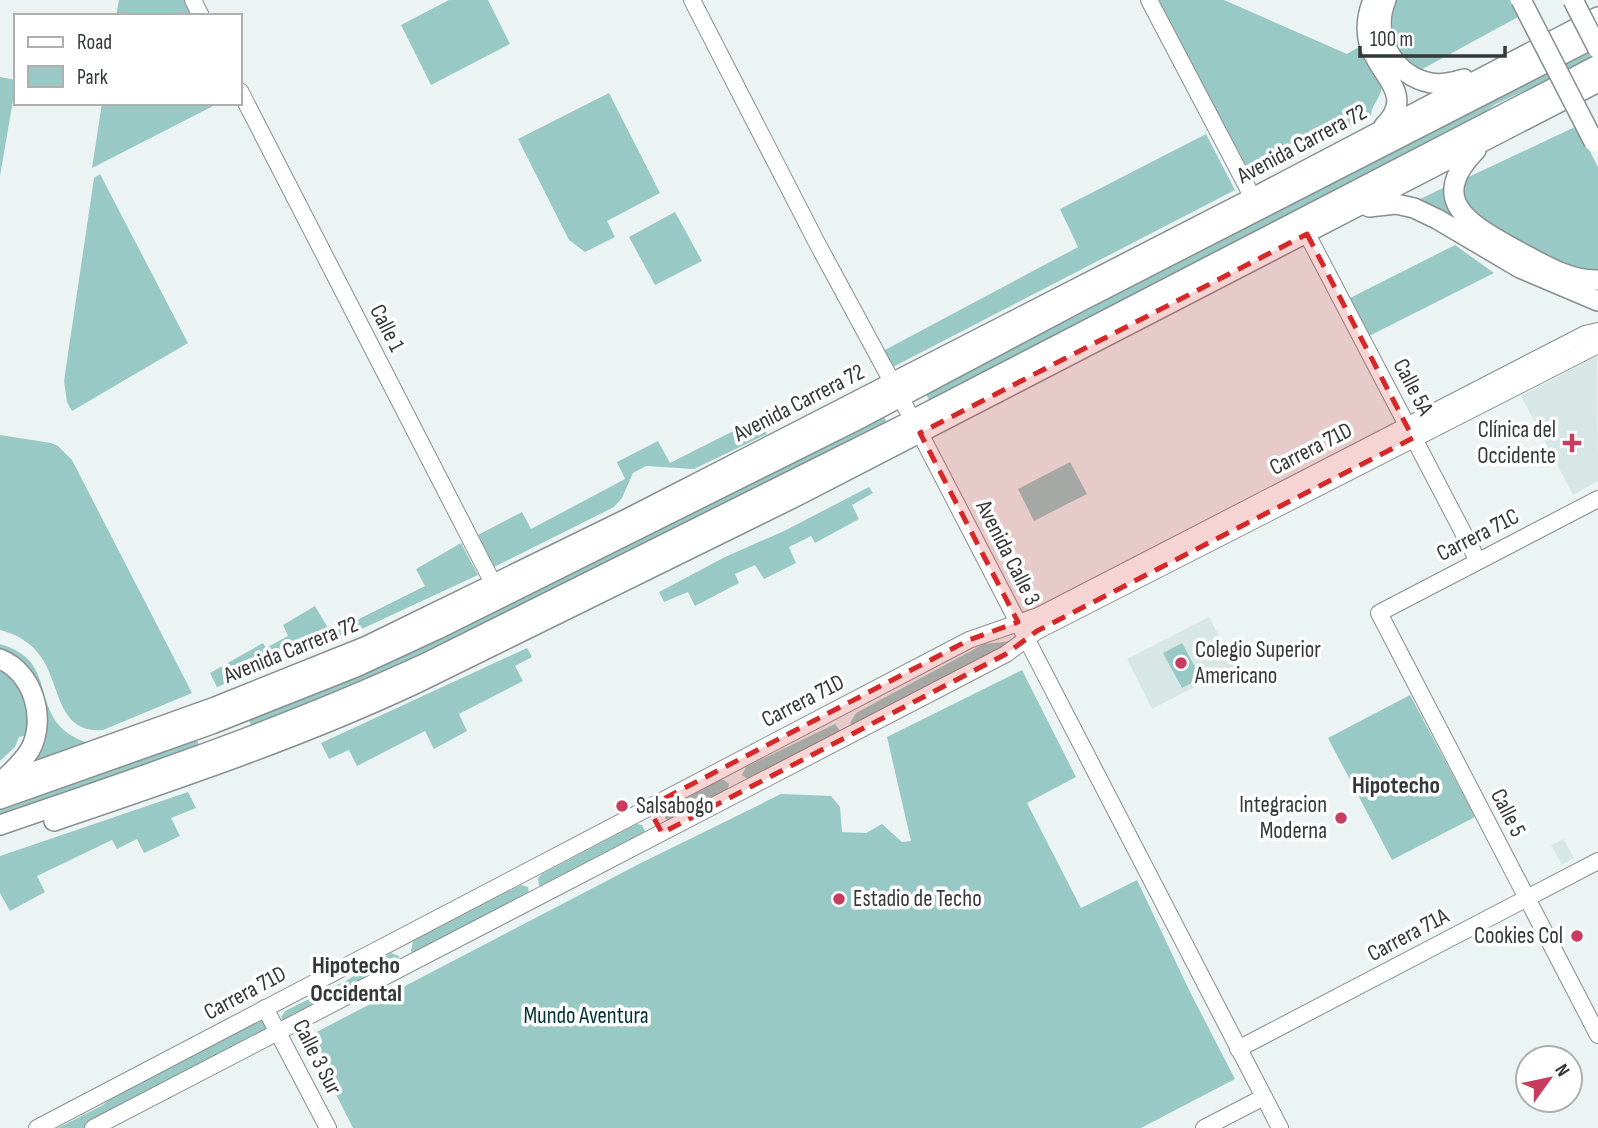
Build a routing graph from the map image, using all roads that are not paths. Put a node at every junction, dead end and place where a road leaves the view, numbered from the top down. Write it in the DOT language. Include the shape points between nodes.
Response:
graph roads {
  1 [pos="692,0"];
  2 [pos="1149,0"];
  3 [pos="1373,0"];
  4 [pos="1386,0"];
  5 [pos="1521,0"];
  6 [pos="1573,0"];
  7 [pos="1598,17"];
  8 [pos="1598,36"];
  9 [pos="1598,49"];
  10 [pos="1598,65"];
  11 [pos="1494,70"];
  12 [pos="1598,82"];
  13 [pos="242,96"];
  14 [pos="1381,129"];
  15 [pos="1485,141"];
  16 [pos="1596,146"];
  17 [pos="1306,170"];
  18 [pos="1289,195"];
  19 [pos="1253,198"];
  20 [pos="1355,199"];
  21 [pos="1307,234"];
  22 [pos="1598,280"];
  23 [pos="1181,298"];
  24 [pos="1080,301"];
  25 [pos="1598,301"];
  26 [pos="1126,309"];
  27 [pos="1035,310"];
  28 [pos="1598,331"];
  29 [pos="1598,345"];
  30 [pos="896,390"];
  31 [pos="916,426"];
  32 [pos="1410,432"];
  33 [pos="1598,499"];
  34 [pos="765,512"];
  35 [pos="721,517"];
  36 [pos="1478,561"];
  37 [pos="494,585"];
  38 [pos="1379,612"];
  39 [pos="1018,623"];
  40 [pos="1026,639"];
  41 [pos="399,647"];
  42 [pos="442,655"];
  43 [pos="345,656"];
  44 [pos="0,659"];
  45 [pos="417,683"];
  46 [pos="837,709"];
  47 [pos="169,725"];
  48 [pos="850,735"];
  49 [pos="135,751"];
  50 [pos="728,766"];
  51 [pos="0,783"];
  52 [pos="741,792"];
  53 [pos="0,799"];
  54 [pos="648,807"];
  55 [pos="0,825"];
  56 [pos="662,833"];
  57 [pos="0,839"];
  58 [pos="1598,861"];
  59 [pos="525,872"];
  60 [pos="539,897"];
  61 [pos="1527,898"];
  62 [pos="397,939"];
  63 [pos="411,964"];
  64 [pos="265,1008"];
  65 [pos="278,1033"];
  66 [pos="1598,1035"];
  67 [pos="1238,1049"];
  68 [pos="1264,1097"];
  69 [pos="37,1128"];
  70 [pos="93,1128"];
  71 [pos="328,1128"];
  72 [pos="1204,1128"];
  73 [pos="1280,1128"];
  1 -- 30 [label="street, Avenida Calle 3"];
  2 -- 19 [label="street"];
  3 -- 14 [label="highway" via="1367,16 1370,47 1396,98 1394,114"];
  4 -- 11 [label="highway" via="1380,31 1384,44 1412,77 1447,83"];
  5 -- 16 [label="highway, bridge"];
  6 -- 9 [label="highway, bridge"];
  7 -- 11 [label="highway, Avenida Carrera 72"];
  8 -- 18 [label="highway, Avenida Carrera 72"];
  10 -- 20 [label="highway"];
  11 -- 14 [label="highway, Avenida Carrera 72"];
  12 -- 15 [label="highway"];
  13 -- 37 [label="street, Calle 1"];
  14 -- 17 [label="highway, Avenida Carrera 72"];
  15 -- 20 [label="highway"];
  15 -- 22 [label="highway" via="1456,176 1455,199 1467,220 1561,272"];
  17 -- 18 [label="highway"];
  17 -- 19 [label="highway, Avenida Carrera 72"];
  18 -- 24 [label="highway, Avenida Carrera 72"];
  19 -- 27 [label="highway, Avenida Carrera 72"];
  20 -- 21 [label="highway"];
  20 -- 25 [label="highway" via="1414,208 1520,268"];
  20 -- 26 [label="highway"];
  21 -- 23 [label="highway"];
  21 -- 32 [label="street, Calle 5A"];
  23 -- 26 [label="highway"];
  23 -- 31 [label="highway"];
  24 -- 27 [label="highway"];
  24 -- 30 [label="highway, Avenida Carrera 72"];
  26 -- 31 [label="highway"];
  27 -- 30 [label="highway, Avenida Carrera 72"];
  28 -- 32 [label="street, Carrera 71D" via="1585,334"];
  29 -- 32 [label="street, Carrera 71D"];
  30 -- 31 [label="street, Avenida Calle 3"];
  30 -- 37 [label="highway, Avenida Carrera 72"];
  30 -- 41 [label="highway, Avenida Carrera 72" via="624,538"];
  31 -- 34 [label="highway"];
  31 -- 35 [label="highway"];
  31 -- 39 [label="street, Avenida Calle 3"];
  32 -- 36 [label="street, Calle 5A"];
  32 -- 39 [label="street, Carrera 71D"];
  32 -- 40 [label="street, Carrera 71D"];
  33 -- 36 [label="street, Carrera 71C"];
  34 -- 35 [label="highway"];
  34 -- 45 [label="highway"];
  35 -- 42 [label="highway"];
  36 -- 38 [label="street, Carrera 71C"];
  37 -- 43 [label="highway, Avenida Carrera 72"];
  38 -- 61 [label="street, Calle 5"];
  39 -- 40 [label="street, Avenida Calle 3"];
  39 -- 46 [label="street, Carrera 71D" via="969,640"];
  40 -- 48 [label="street, Carrera 71D" via="1006,654"];
  40 -- 67 [label="street, Avenida Calle 3"];
  41 -- 43 [label="highway"];
  41 -- 49 [label="highway, Avenida Carrera 72"];
  42 -- 45 [label="highway"];
  42 -- 55 [label="highway" via="211,752"];
  43 -- 47 [label="highway, Avenida Carrera 72"];
  44 -- 51 [label="highway" via="24,678 35,703 37,727 29,752"];
  45 -- 57 [label="highway" via="247,754"];
  46 -- 48 [label="street"];
  46 -- 50 [label="street, Carrera 71D"];
  47 -- 49 [label="highway"];
  47 -- 51 [label="highway, Avenida Carrera 72"];
  48 -- 52 [label="street, Carrera 71D"];
  49 -- 53 [label="highway, Avenida Carrera 72"];
  50 -- 52 [label="street"];
  50 -- 54 [label="street, Carrera 71D"];
  52 -- 56 [label="street, Carrera 71D"];
  54 -- 56 [label="street"];
  54 -- 59 [label="street, Carrera 71D"];
  56 -- 60 [label="street, Carrera 71D"];
  58 -- 61 [label="street, Carrera 71A"];
  59 -- 60 [label="street"];
  59 -- 62 [label="street, Carrera 71D"];
  60 -- 63 [label="street, Carrera 71D"];
  61 -- 66 [label="street, Calle 5"];
  61 -- 67 [label="street, Carrera 71A"];
  62 -- 63 [label="street"];
  62 -- 64 [label="street, Carrera 71D"];
  63 -- 65 [label="street, Carrera 71D"];
  64 -- 65 [label="street, Calle 3 Sur"];
  64 -- 69 [label="street, Carrera 71D"];
  65 -- 70 [label="street, Carrera 71D"];
  65 -- 71 [label="street, Calle 3 Sur"];
  67 -- 68 [label="street, Avenida Calle 3"];
  68 -- 72 [label="street"];
  68 -- 73 [label="street, Avenida Calle 3"];
}
